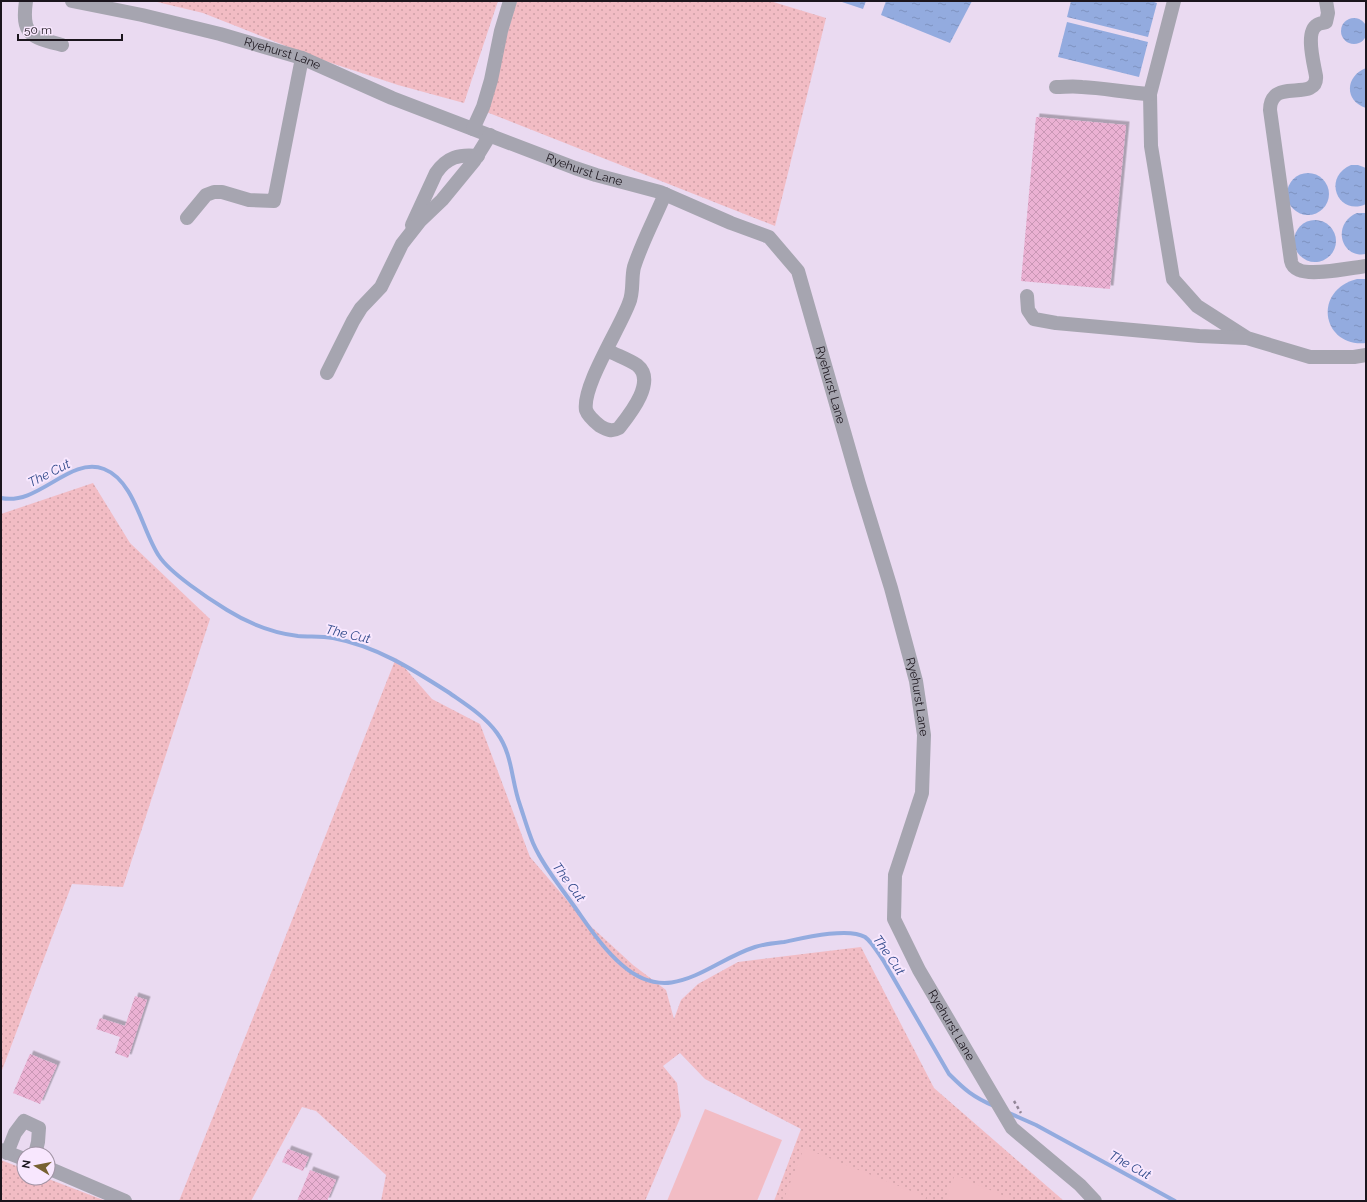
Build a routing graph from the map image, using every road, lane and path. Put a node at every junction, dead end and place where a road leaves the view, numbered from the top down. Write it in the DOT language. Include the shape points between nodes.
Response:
graph roads {
  1 [pos="26,1"];
  2 [pos="72,1"];
  3 [pos="510,1"];
  4 [pos="1174,1"];
  5 [pos="1326,1"];
  6 [pos="62,45"];
  7 [pos="302,58"];
  8 [pos="1056,87"];
  9 [pos="1150,94"];
  10 [pos="473,129"];
  11 [pos="490,135"];
  12 [pos="478,156"];
  13 [pos="665,194"];
  14 [pos="188,218"];
  15 [pos="407,237"];
  16 [pos="1366,266"];
  17 [pos="1027,296"];
  18 [pos="1247,338"];
  19 [pos="607,350"];
  20 [pos="1366,355"];
  21 [pos="327,373"];
  22 [pos="37,1146"];
  23 [pos="4,1152"];
  24 [pos="16,1156"];
  25 [pos="56,1171"];
  26 [pos="125,1201"];
  27 [pos="1095,1201"];
  1 -- 6 [label="street" via="24,20 30,33 35,38"];
  2 -- 7 [label="street, Ryehurst Lane" via="213,32"];
  3 -- 10 [label="street" via="491,80"];
  4 -- 9 [label="street"];
  5 -- 16 [label="street" via="1326,22 1316,25 1310,36 1317,80 1315,84 1308,89 1281,92 1271,103 1290,253 1292,266 1303,272"];
  7 -- 10 [label="street, Ryehurst Lane" via="392,98"];
  7 -- 14 [label="street" via="274,201 249,200 214,192 206,195"];
  8 -- 9 [label="street" via="1079,86"];
  9 -- 18 [label="street" via="1151,146 1173,279 1197,306"];
  10 -- 11 [label="street, Ryehurst Lane"];
  11 -- 12 [label="street"];
  11 -- 13 [label="street, Ryehurst Lane" via="596,175"];
  12 -- 15 [label="street"];
  12 -- 15 [label="street" via="458,156 439,168"];
  13 -- 19 [label="street" via="634,268 630,302"];
  13 -- 27 [label="street, Ryehurst Lane" via="769,237 798,271 914,674 923,728 922,793 895,875 894,919 919,970 1012,1128 1080,1185"];
  15 -- 21 [label="street" via="381,287 361,308 353,321"];
  17 -- 18 [label="street" via="1028,310 1034,319 1198,336"];
  18 -- 20 [label="street" via="1310,357"];
  19 -- 19 [label="street" via="592,383 586,410 592,420 608,430 615,430 640,397 644,387 643,374 638,366"];
  22 -- 23 [label="street" via="39,1128 24,1121"];
  23 -- 24 [label="street"];
  25 -- 26 [label="street"];
}
